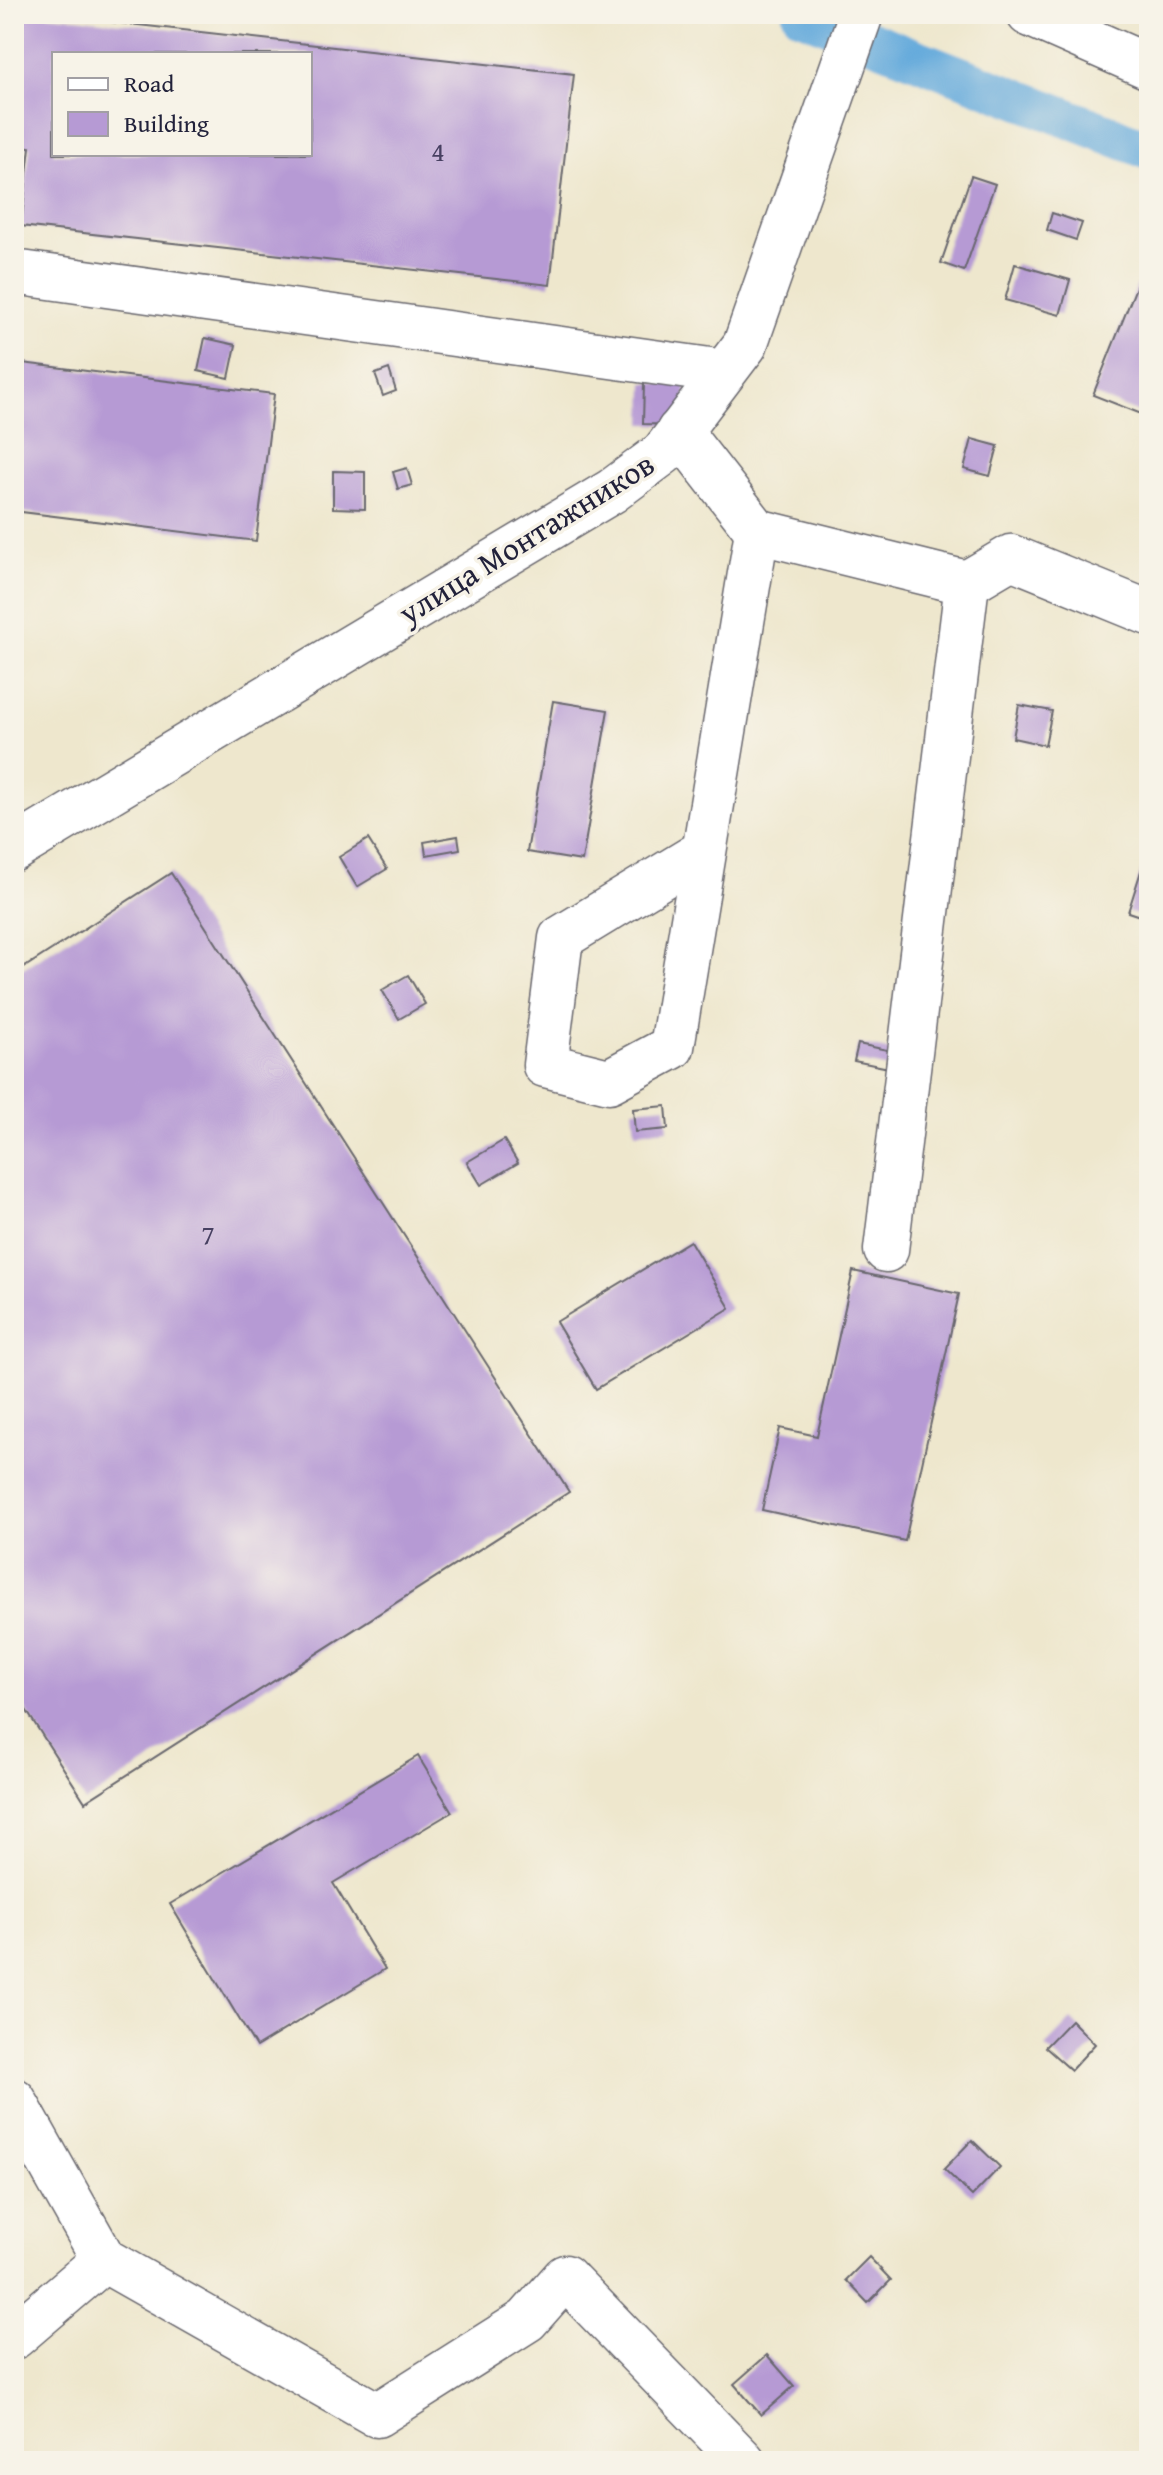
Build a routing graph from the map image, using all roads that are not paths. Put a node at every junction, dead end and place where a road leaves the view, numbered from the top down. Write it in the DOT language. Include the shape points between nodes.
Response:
graph roads {
  1 [pos="861,14"];
  2 [pos="1029,14"];
  3 [pos="1149,67"];
  4 [pos="14,272"];
  5 [pos="724,372"];
  6 [pos="679,431"];
  7 [pos="757,531"];
  8 [pos="967,583"];
  9 [pos="1149,613"];
  10 [pos="14,849"];
  11 [pos="704,851"];
  12 [pos="886,1250"];
  13 [pos="14,2100"];
  14 [pos="104,2260"];
  15 [pos="14,2337"];
  16 [pos="743,2461"];
  1 -- 5 [label="street, улица Монтажников" via="745,345"];
  2 -- 3 [label="street"];
  4 -- 5 [label="street"];
  5 -- 6 [label="street, улица Монтажников"];
  6 -- 7 [label="street"];
  6 -- 10 [label="street, улица Монтажников" via="663,453 612,491"];
  7 -- 8 [label="street"];
  7 -- 11 [label="street"];
  8 -- 9 [label="street" via="1011,557"];
  8 -- 12 [label="street"];
  11 -- 11 [label="street" via="672,1047 609,1081 545,1065 561,938"];
  13 -- 14 [label="street"];
  14 -- 15 [label="street"];
  14 -- 16 [label="street" via="377,2415 527,2320 565,2277"];
}
